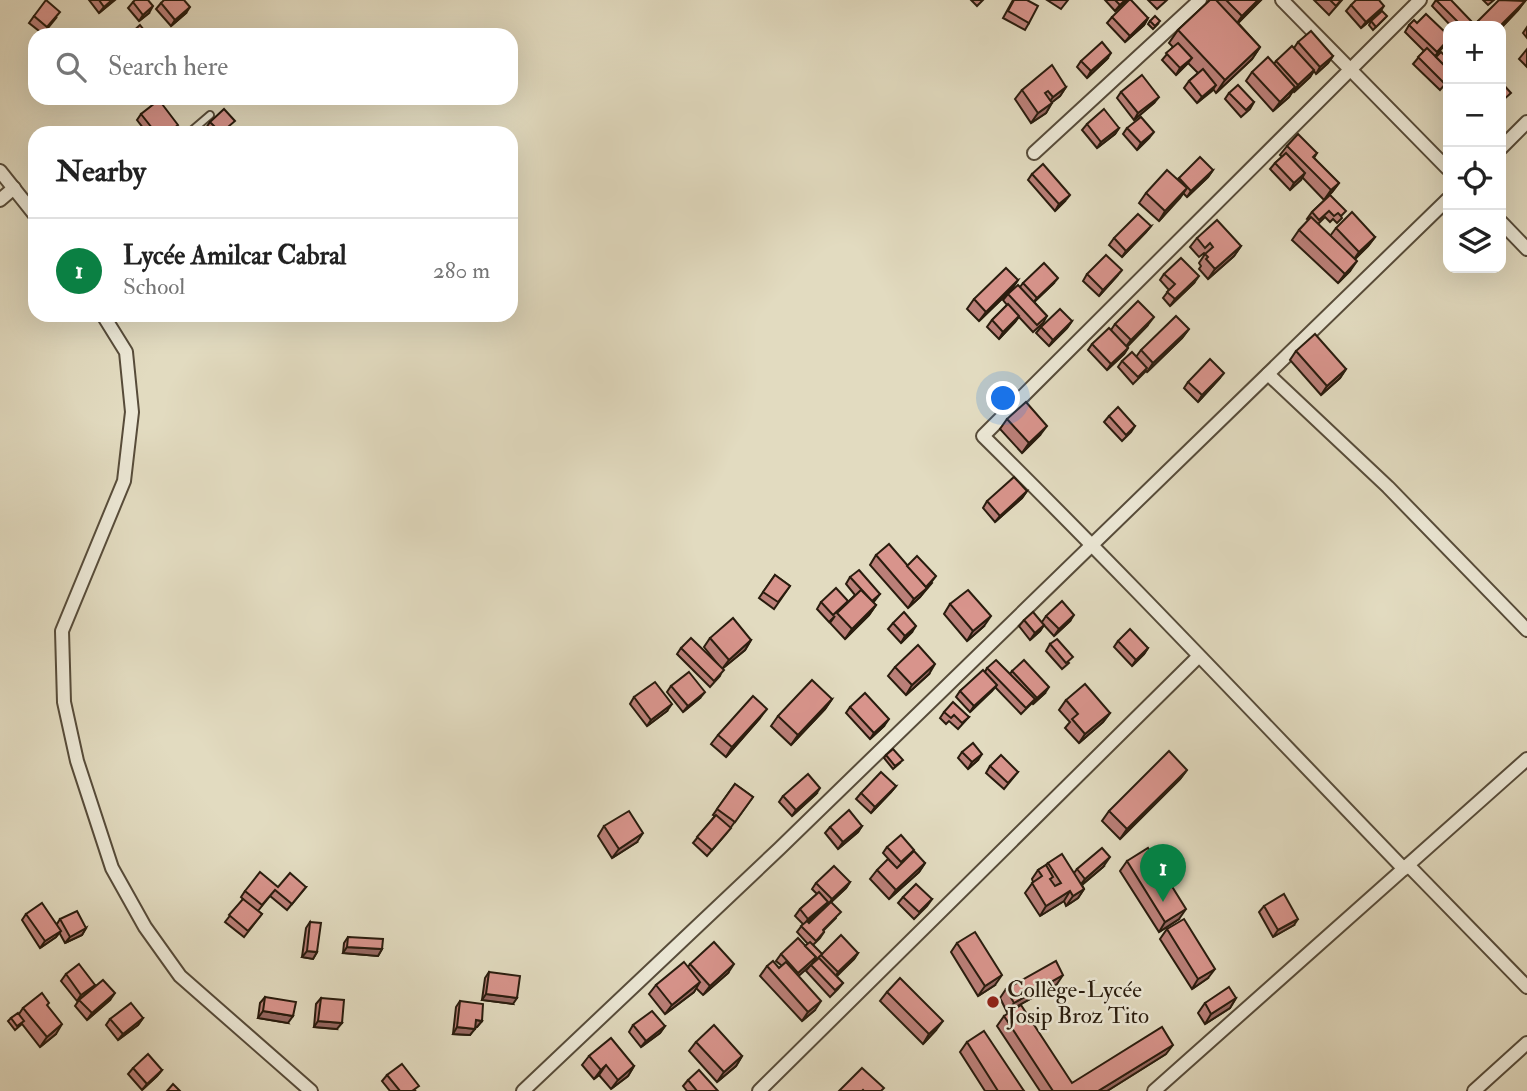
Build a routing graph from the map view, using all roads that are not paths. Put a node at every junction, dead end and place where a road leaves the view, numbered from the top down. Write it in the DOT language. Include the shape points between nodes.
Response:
graph roads {
  1 [pos="1199,0"];
  2 [pos="1282,0"];
  3 [pos="1420,0"];
  4 [pos="1349,69"];
  5 [pos="210,115"];
  6 [pos="1527,122"];
  7 [pos="197,126"];
  8 [pos="1502,147"];
  9 [pos="1034,153"];
  10 [pos="1443,164"];
  11 [pos="0,171"];
  12 [pos="14,188"];
  13 [pos="0,200"];
  14 [pos="1443,204"];
  15 [pos="28,206"];
  16 [pos="1506,227"];
  17 [pos="1527,249"];
  18 [pos="108,322"];
  19 [pos="1268,374"];
  20 [pos="1093,544"];
  21 [pos="1527,630"];
  22 [pos="1198,657"];
  23 [pos="1527,759"];
  24 [pos="1406,867"];
  25 [pos="1527,987"];
  26 [pos="1527,1043"];
  27 [pos="311,1091"];
  28 [pos="523,1091"];
  29 [pos="759,1091"];
  30 [pos="1154,1091"];
  31 [pos="1474,1091"];
  1 -- 9 [label="street"];
  2 -- 4 [label="street"];
  3 -- 4 [label="street"];
  4 -- 10 [label="street"];
  4 -- 20 [label="street" via="983,436"];
  5 -- 7 [label="lane"];
  6 -- 8 [label="street"];
  11 -- 12 [label="street"];
  12 -- 13 [label="street"];
  12 -- 15 [label="street"];
  14 -- 19 [label="street"];
  16 -- 17 [label="street"];
  18 -- 27 [label="street" via="127,352 132,412 124,481 62,631 64,702 77,761 112,868 145,928 180,976"];
  19 -- 20 [label="street"];
  19 -- 21 [label="street" via="1388,487"];
  20 -- 22 [label="street"];
  20 -- 28 [label="street"];
  22 -- 24 [label="street"];
  22 -- 29 [label="street"];
  23 -- 24 [label="street"];
  24 -- 25 [label="street"];
  24 -- 30 [label="street"];
  26 -- 31 [label="street"];
}
